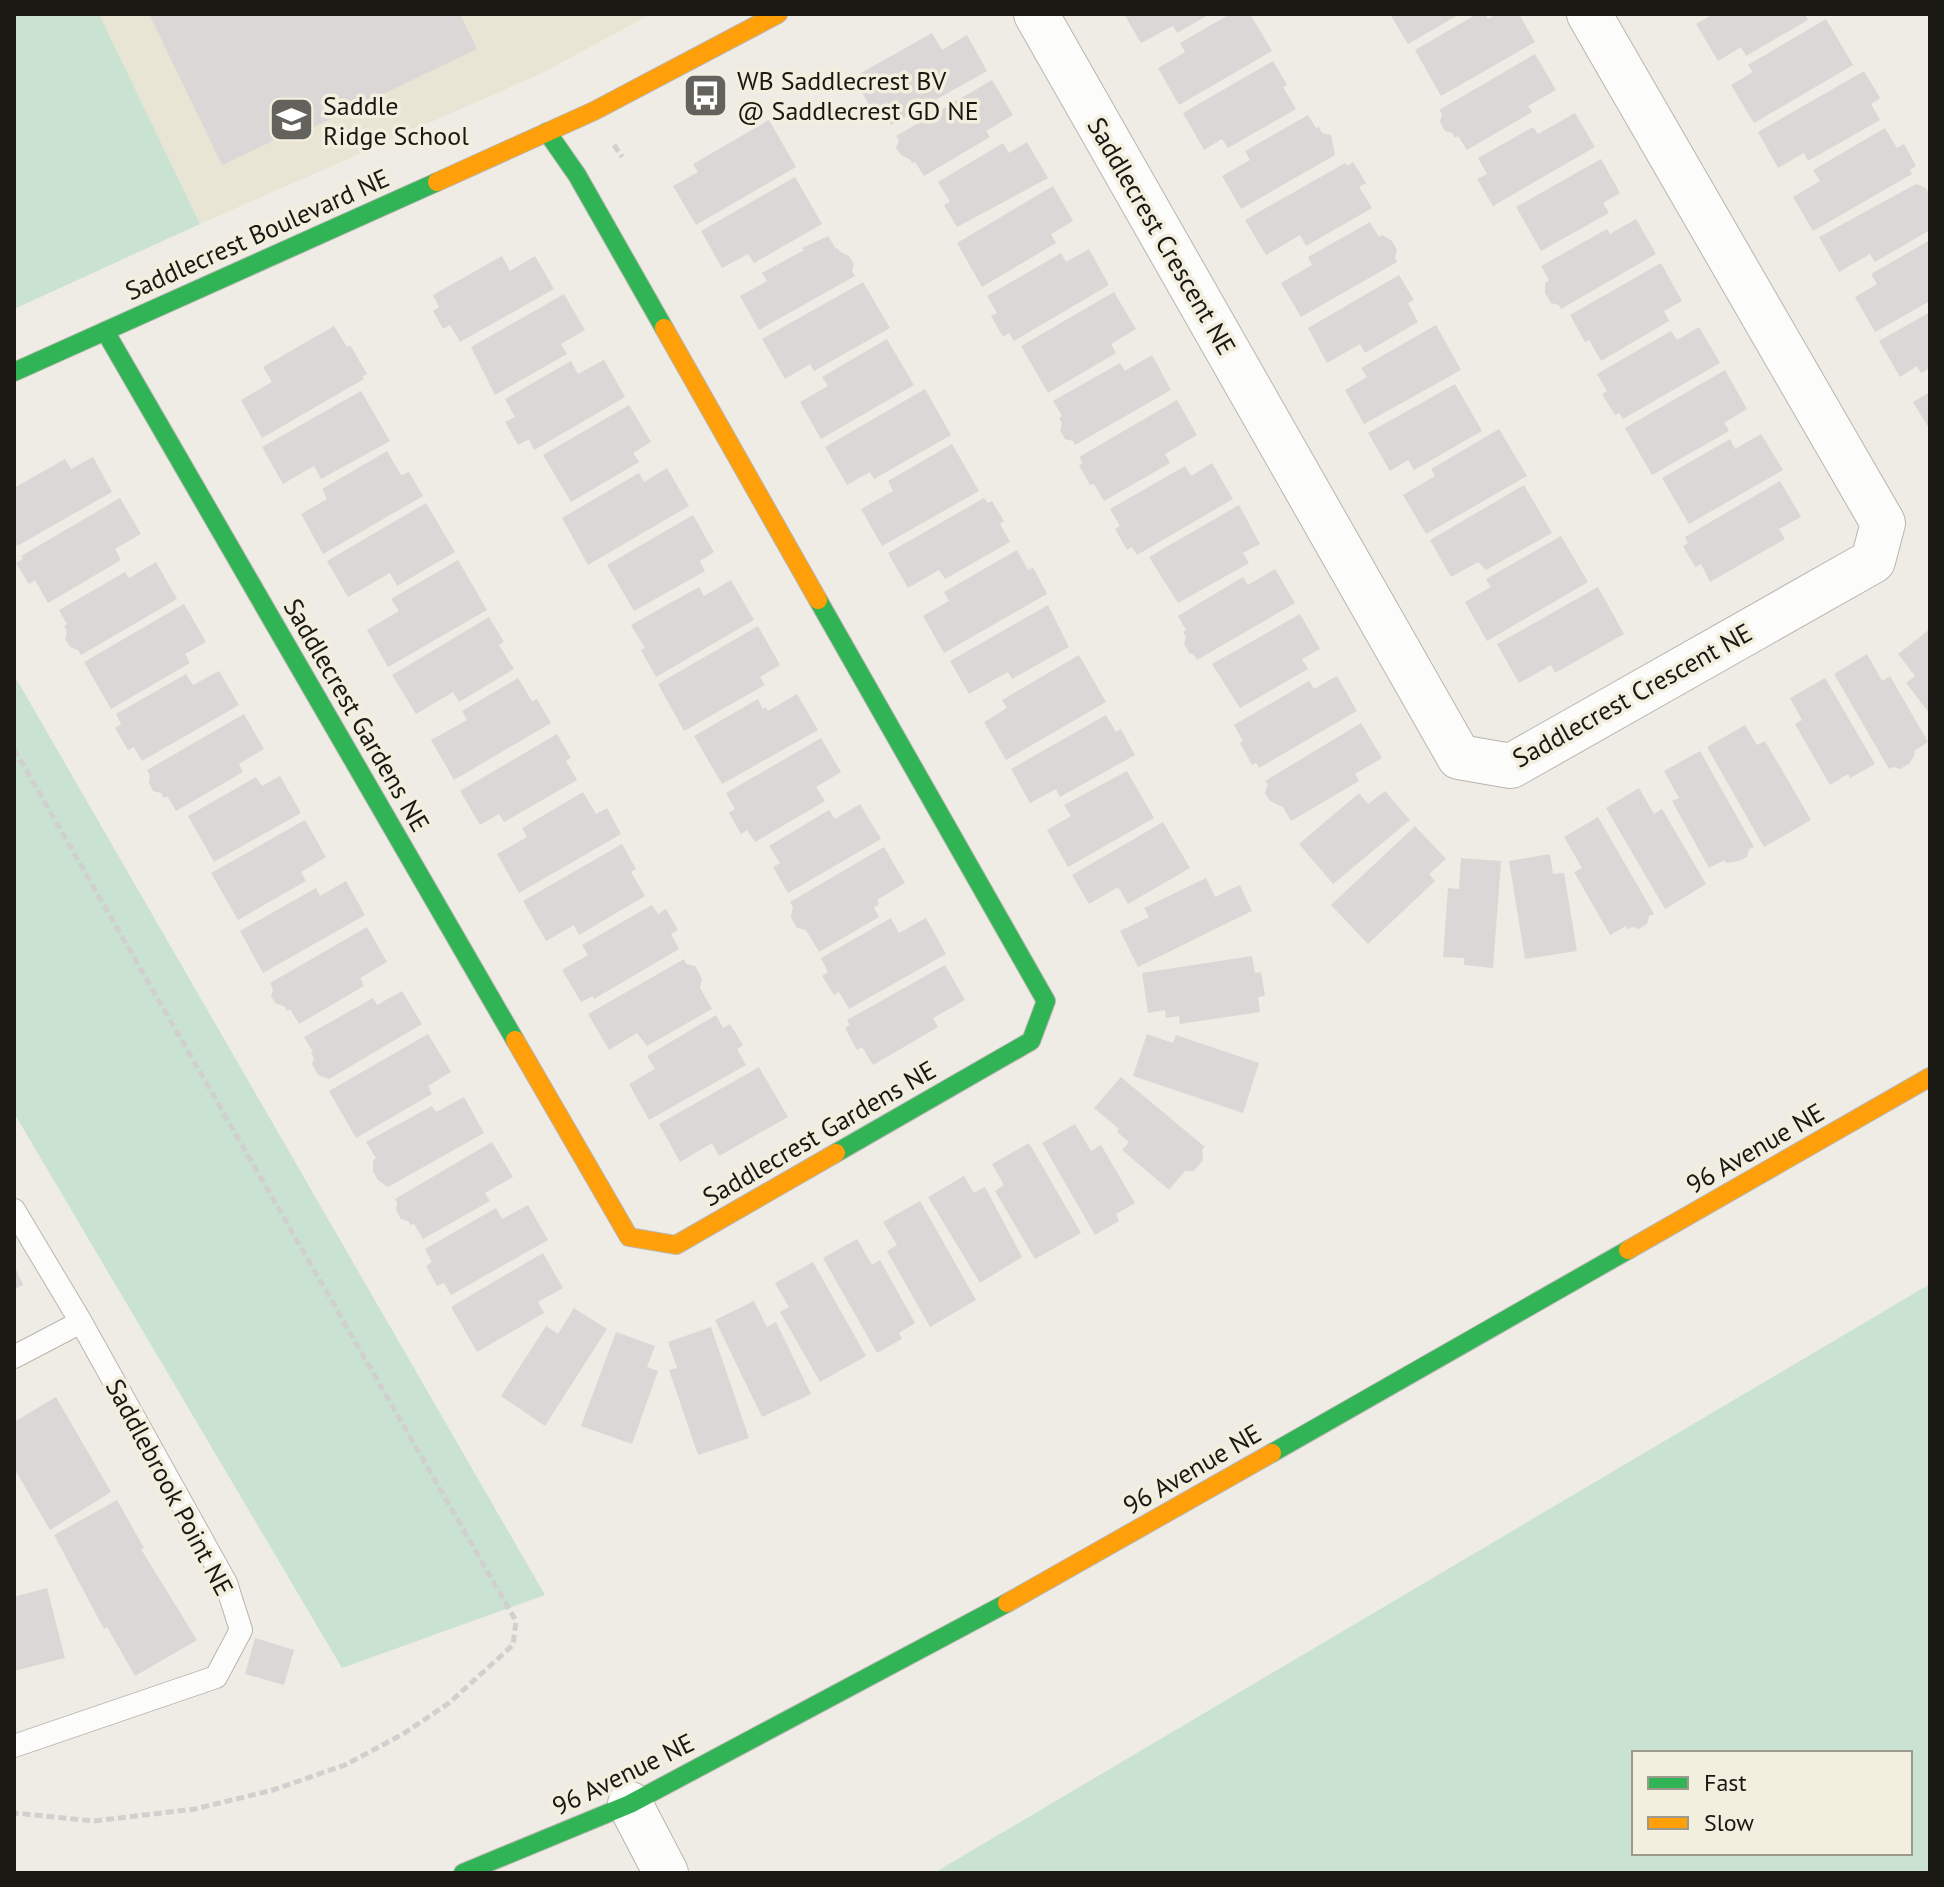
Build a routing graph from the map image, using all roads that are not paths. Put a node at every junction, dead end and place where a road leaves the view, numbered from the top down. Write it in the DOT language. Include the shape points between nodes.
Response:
graph roads {
  1 [pos="778,14"];
  2 [pos="1036,14"];
  3 [pos="1589,14"];
  4 [pos="547,132"];
  5 [pos="105,331"];
  6 [pos="14,372"];
  7 [pos="1930,1077"];
  8 [pos="14,1210"];
  9 [pos="81,1322"];
  10 [pos="14,1357"];
  11 [pos="14,1746"];
  12 [pos="630,1804"];
  13 [pos="463,1873"];
  14 [pos="666,1873"];
  1 -- 4 [label="street, Saddlecrest Boulevard NE"];
  2 -- 3 [label="street, Saddlecrest Crescent NE" via="1459,757 1511,766 1873,561 1883,523"];
  4 -- 5 [label="street, Saddlecrest Boulevard NE"];
  4 -- 5 [label="street, Saddlecrest Gardens NE" via="577,175 1046,1001 1031,1041 676,1245 629,1237"];
  5 -- 6 [label="street, Saddlecrest Boulevard NE"];
  7 -- 12 [label="street, 96 Avenue NE" via="1057,1576"];
  8 -- 9 [label="lane, Saddlebrook Point NE"];
  9 -- 10 [label="lane"];
  9 -- 11 [label="lane, Saddlebrook Point NE" via="226,1583 241,1630 216,1677"];
  12 -- 13 [label="street, 96 Avenue NE"];
  12 -- 14 [label="street"];
}
